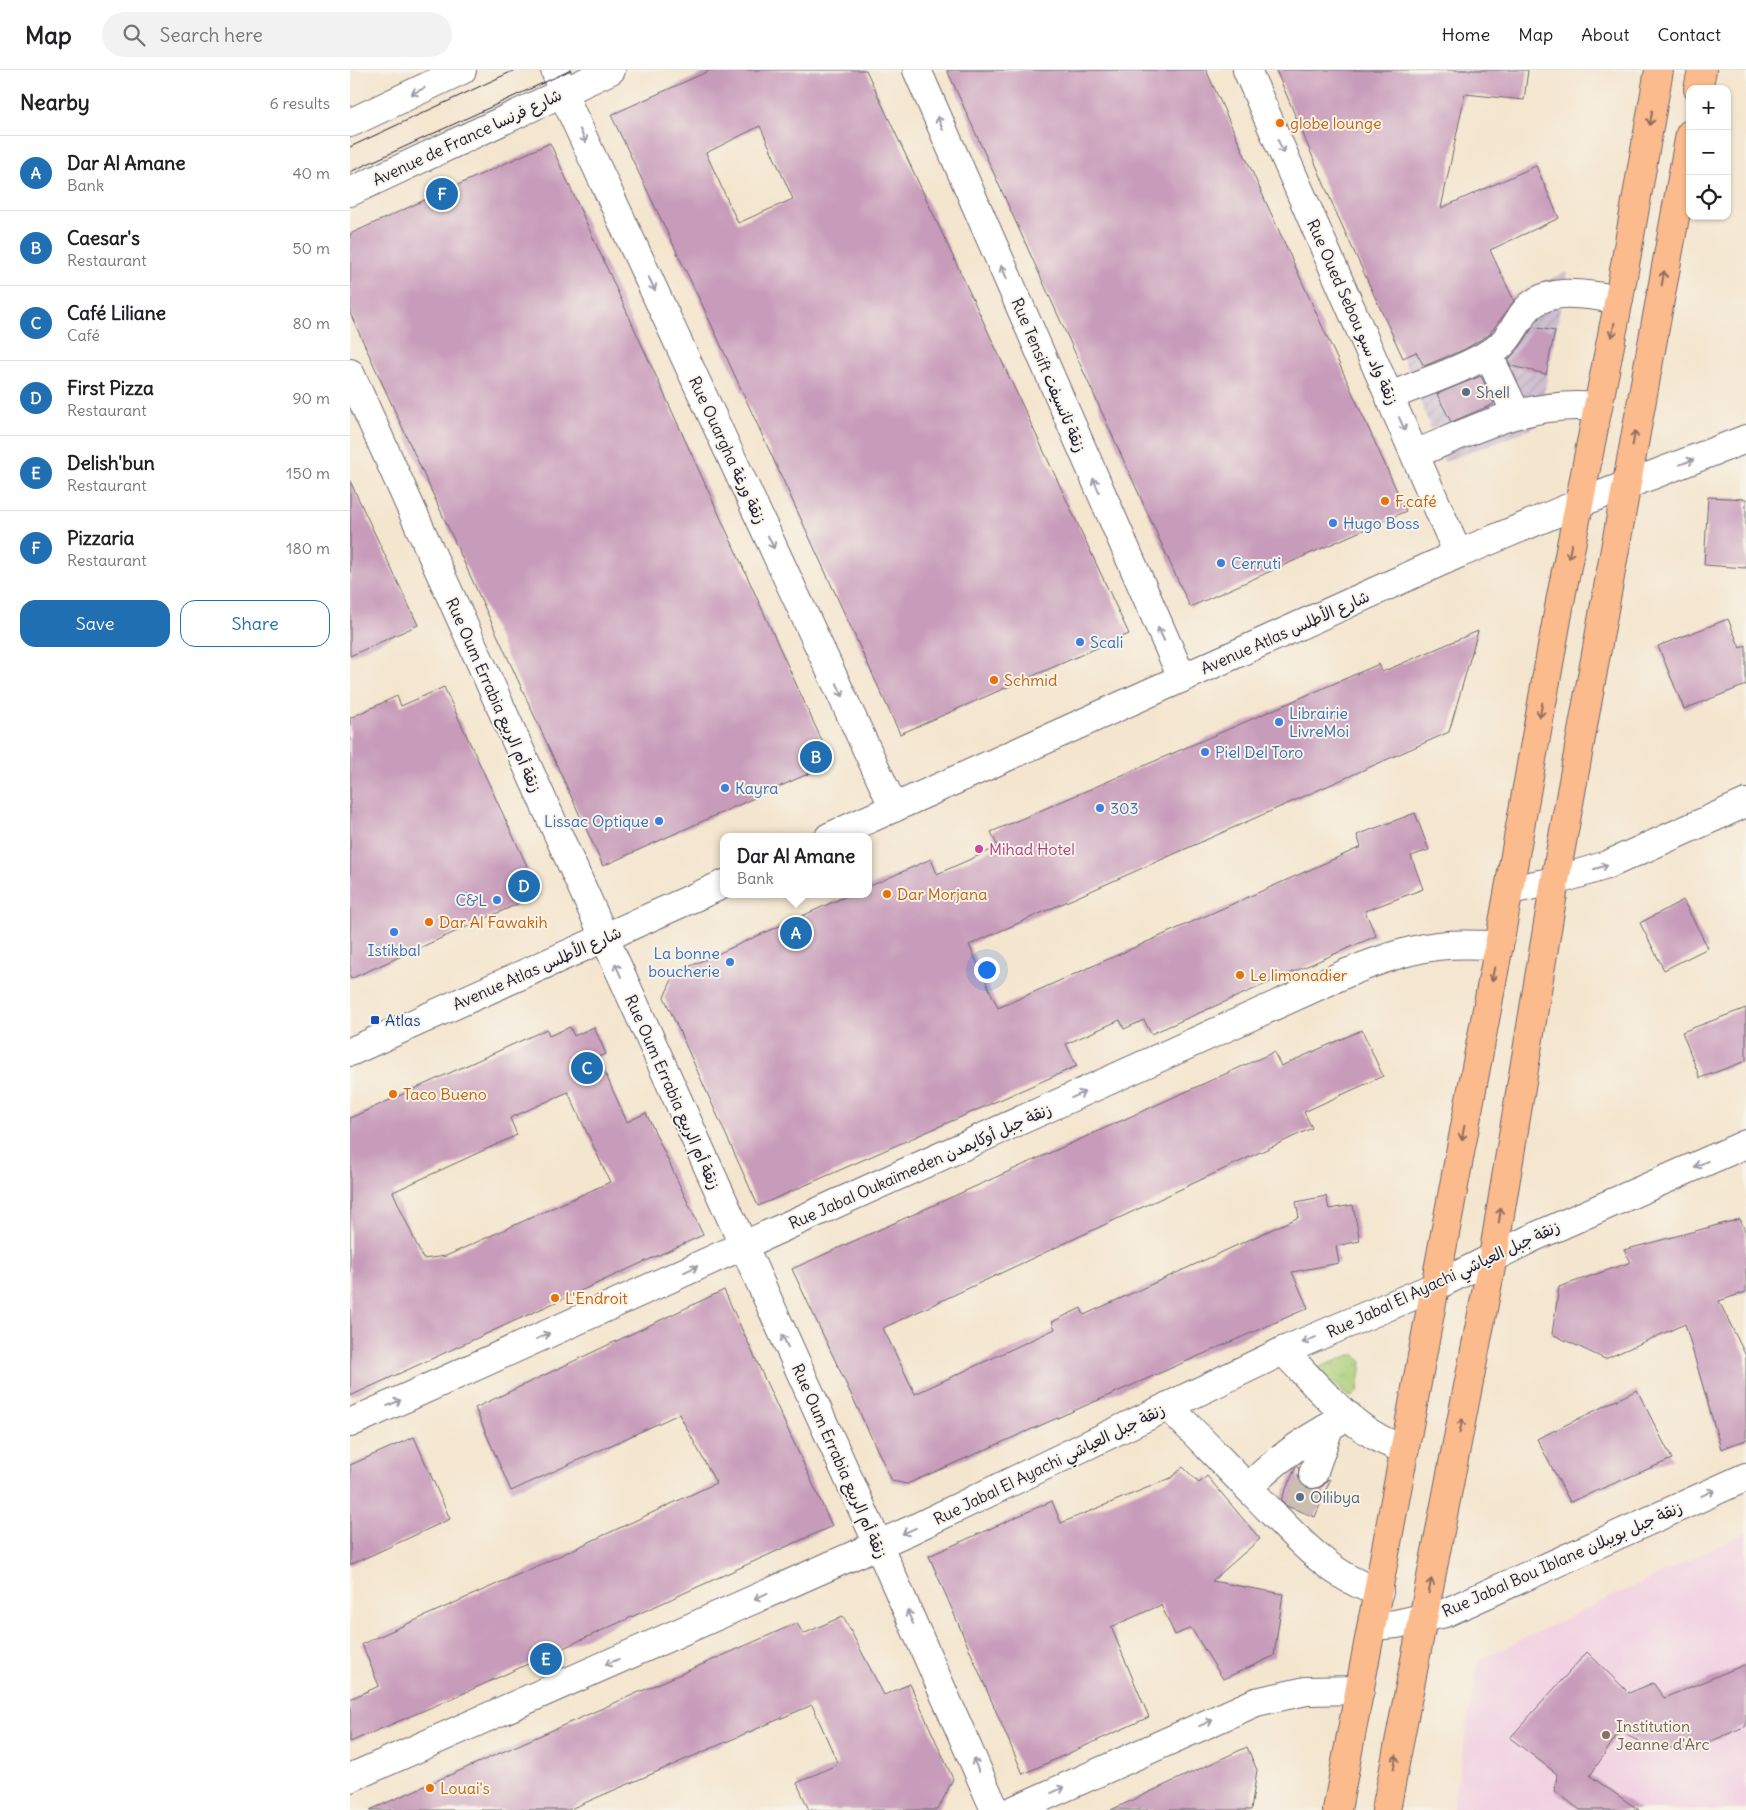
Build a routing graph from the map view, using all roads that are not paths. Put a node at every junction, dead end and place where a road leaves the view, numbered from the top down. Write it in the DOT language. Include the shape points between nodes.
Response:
graph roads {
  1 [pos="462,70"];
  2 [pos="611,70"];
  3 [pos="917,70"];
  4 [pos="1247,70"];
  5 [pos="1659,70"];
  6 [pos="1702,70"];
  7 [pos="559,81"];
  8 [pos="1699,85"];
  9 [pos="350,124"];
  10 [pos="1686,156"];
  11 [pos="350,192"];
  12 [pos="1619,299"];
  13 [pos="1488,354"];
  14 [pos="350,373"];
  15 [pos="1390,396"];
  16 [pos="1598,407"];
  17 [pos="1516,413"];
  18 [pos="1746,439"];
  19 [pos="1415,454"];
  20 [pos="1625,486"];
  21 [pos="1580,503"];
  22 [pos="1458,554"];
  23 [pos="1182,678"];
  24 [pos="1746,803"];
  25 [pos="894,808"];
  26 [pos="838,833"];
  27 [pos="1555,881"];
  28 [pos="720,886"];
  29 [pos="1509,890"];
  30 [pos="604,938"];
  31 [pos="1499,945"];
  32 [pos="350,1052"];
  33 [pos="1746,1144"];
  34 [pos="742,1246"];
  35 [pos="1493,1257"];
  36 [pos="1434,1287"];
  37 [pos="1283,1351"];
  38 [pos="1168,1406"];
  39 [pos="1340,1420"];
  40 [pos="350,1423"];
  41 [pos="1405,1448"];
  42 [pos="1313,1474"];
  43 [pos="1746,1477"];
  44 [pos="1248,1488"];
  45 [pos="878,1544"];
  46 [pos="1379,1592"];
  47 [pos="1424,1619"];
  48 [pos="1373,1626"];
  49 [pos="1360,1690"];
  50 [pos="350,1778"];
  51 [pos="995,1810"];
  52 [pos="1014,1810"];
  53 [pos="1337,1810"];
  54 [pos="1386,1810"];
  1 -- 9 [label="street, one-way"];
  2 -- 7 [label="street, Avenue de France شارع فرنسا"];
  23 -- 3 [label="street, Rue Tensift زنقة تانسيفت, one-way"];
  4 -- 15 [label="street, Rue Oued Sebou زنقة واد سبو, one-way"];
  5 -- 12 [label="main road, one-way"];
  6 -- 8 [label="main road"];
  7 -- 11 [label="street, Avenue de France شارع فرنسا"];
  7 -- 25 [label="street, Rue Ouargha زنقة ورغة, one-way"];
  20 -- 10 [label="main road, one-way"];
  12 -- 13 [label="street" via="1562,293 1541,298 1524,312 1506,340"];
  12 -- 16 [label="main road, one-way"];
  13 -- 15 [label="street"];
  13 -- 17 [label="street"];
  14 -- 30 [label="street, Rue Oum Errabia زنقة أم الربيع"];
  15 -- 19 [label="street, Rue Oued Sebou زنقة واد سبو, one-way"];
  16 -- 17 [label="street" via="1543,407"];
  16 -- 21 [label="main road"];
  17 -- 19 [label="street"];
  20 -- 18 [label="street, Avenue Atlas شارع الأطلس, one-way"];
  19 -- 22 [label="street, Rue Oued Sebou زنقة واد سبو"];
  20 -- 21 [label="street, Avenue Atlas شارع الأطلس"];
  20 -- 27 [label="main road"];
  21 -- 22 [label="street, Avenue Atlas شارع الأطلس"];
  21 -- 29 [label="main road, one-way"];
  22 -- 23 [label="street, Avenue Atlas شارع الأطلس"];
  23 -- 25 [label="street, Avenue Atlas شارع الأطلس"];
  27 -- 24 [label="street, one-way" via="1633,855"];
  25 -- 26 [label="street, Avenue Atlas شارع الأطلس"];
  27 -- 29 [label="street"];
  35 -- 27 [label="main road, one-way"];
  28 -- 30 [label="street, Avenue Atlas شارع الأطلس"];
  29 -- 31 [label="main road"];
  30 -- 32 [label="street, Avenue Atlas شارع الأطلس"];
  34 -- 30 [label="street, Rue Oum Errabia زنقة أم الربيع, one-way"];
  34 -- 31 [label="street, Rue Jabal Oukaïmeden زنقة جبل أوكايمدن, one-way" via="1380,960 1447,945"];
  31 -- 36 [label="main road, one-way"];
  33 -- 35 [label="street, Rue Jabal El Ayachi زنقة جبل العياشي, one-way"];
  40 -- 34 [label="street, Rue Jabal Oukaïmeden زنقة جبل أوكايمدن, one-way"];
  45 -- 34 [label="street, Rue Oum Errabia زنقة أم الربيع, one-way"];
  35 -- 36 [label="street, Rue Jabal El Ayachi زنقة جبل العياشي"];
  47 -- 35 [label="main road, one-way"];
  36 -- 37 [label="street, Rue Jabal El Ayachi زنقة جبل العياشي, one-way"];
  36 -- 41 [label="main road"];
  37 -- 38 [label="street, Rue Jabal El Ayachi زنقة جبل العياشي"];
  37 -- 39 [label="street"];
  38 -- 44 [label="street"];
  38 -- 45 [label="street, Rue Jabal El Ayachi زنقة جبل العياشي, one-way"];
  39 -- 41 [label="street"];
  39 -- 42 [label="street"];
  39 -- 44 [label="street" via="1286,1453"];
  41 -- 46 [label="main road"];
  47 -- 43 [label="street, Rue Jabal Bou Iblane زنقة جبل بويبلان, one-way" via="1445,1613"];
  44 -- 46 [label="street" via="1294,1520 1328,1566 1344,1578"];
  45 -- 50 [label="street, Rue Jabal El Ayachi زنقة جبل العياشي, one-way"];
  51 -- 45 [label="street, Rue Oum Errabia زنقة أم الربيع, one-way"];
  46 -- 48 [label="main road"];
  47 -- 48 [label="street, Rue Jabal Bou Iblane زنقة جبل بويبلان"];
  54 -- 47 [label="main road, one-way"];
  48 -- 49 [label="main road"];
  52 -- 49 [label="street, one-way" via="1256,1702 1306,1690"];
  49 -- 53 [label="main road"];
}
